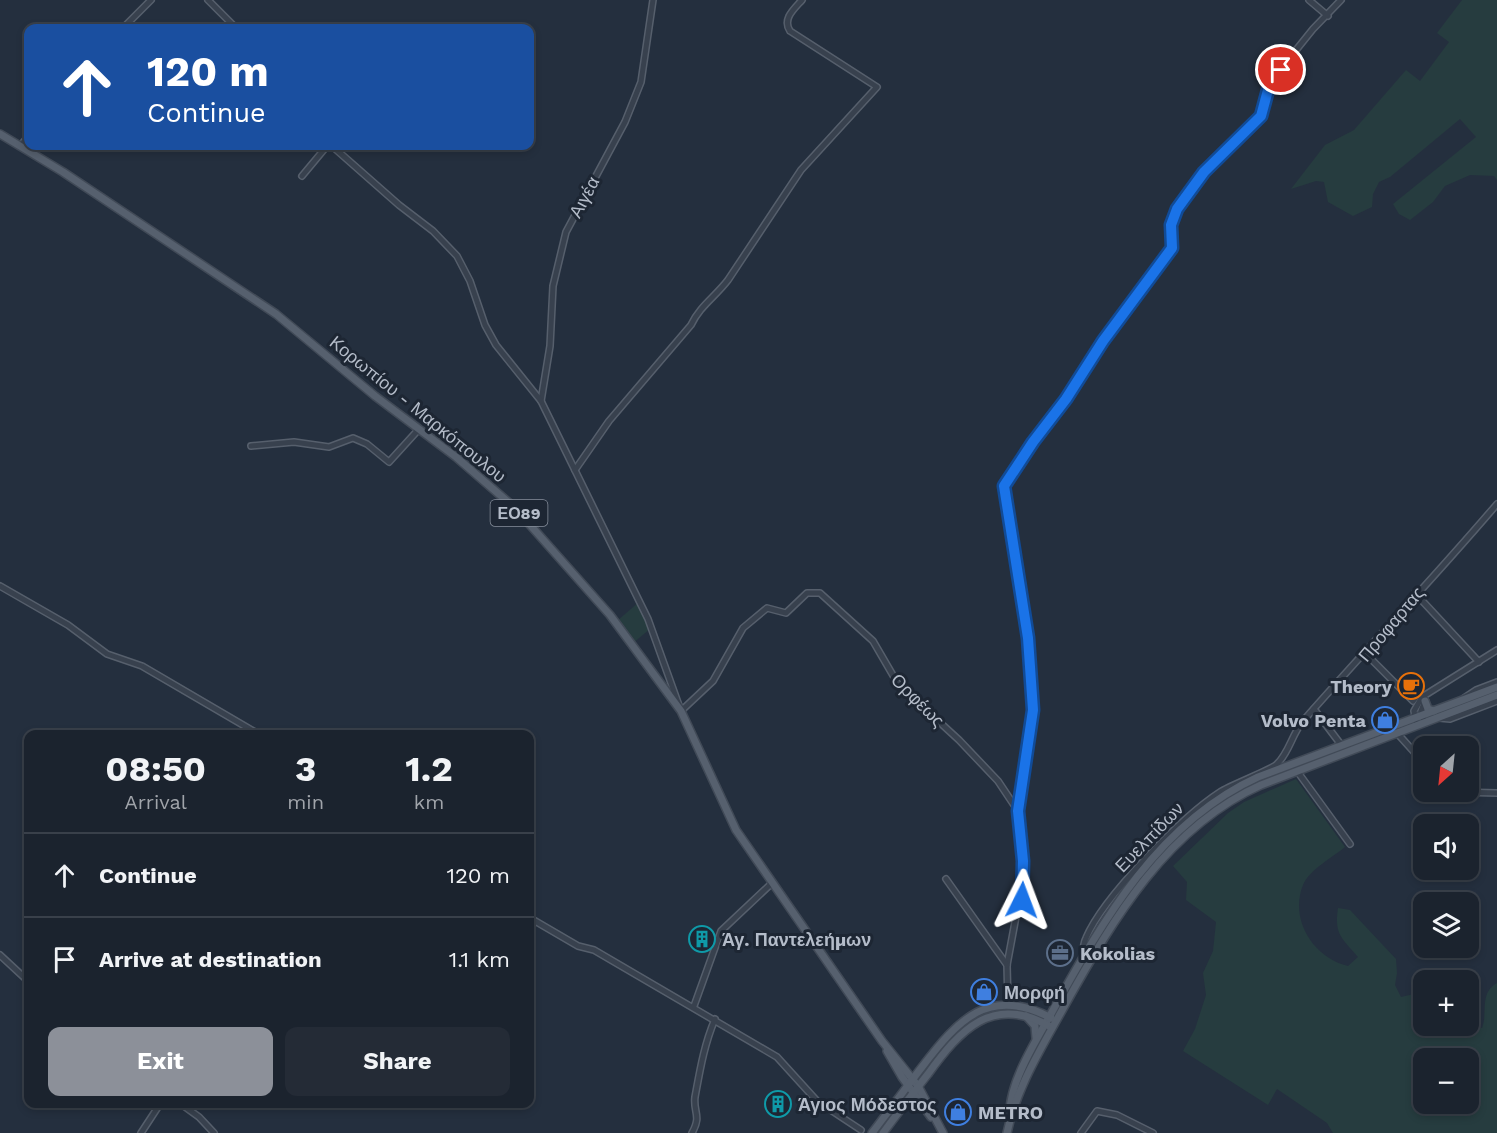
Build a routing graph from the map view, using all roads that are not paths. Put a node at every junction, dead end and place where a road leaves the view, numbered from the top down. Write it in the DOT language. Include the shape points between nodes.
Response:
graph roads {
  1 [pos="151,0"];
  2 [pos="208,0"];
  3 [pos="652,0"];
  4 [pos="802,0"];
  5 [pos="1309,0"];
  6 [pos="1341,0"];
  7 [pos="1328,16"];
  8 [pos="127,24"];
  9 [pos="232,24"];
  10 [pos="0,134"];
  11 [pos="24,142"];
  12 [pos="20,146"];
  13 [pos="24,149"];
  14 [pos="26,150"];
  15 [pos="324,150"];
  16 [pos="337,150"];
  17 [pos="302,176"];
  18 [pos="542,386"];
  19 [pos="532,387"];
  20 [pos="541,401"];
  21 [pos="419,429"];
  22 [pos="251,446"];
  23 [pos="575,470"];
  24 [pos="1497,504"];
  25 [pos="0,586"];
  26 [pos="1416,593"];
  27 [pos="1497,650"];
  28 [pos="1366,654"];
  29 [pos="1479,662"];
  30 [pos="1497,682"];
  31 [pos="1497,687"];
  32 [pos="1497,695"];
  33 [pos="1426,697"];
  34 [pos="1462,700"];
  35 [pos="1497,701"];
  36 [pos="1314,709"];
  37 [pos="681,711"];
  38 [pos="1436,714"];
  39 [pos="1417,721"];
  40 [pos="251,730"];
  41 [pos="1397,733"];
  42 [pos="1342,746"];
  43 [pos="1413,751"];
  44 [pos="1268,770"];
  45 [pos="1297,771"];
  46 [pos="1479,793"];
  47 [pos="1497,793"];
  48 [pos="1018,811"];
  49 [pos="1350,844"];
  50 [pos="946,879"];
  51 [pos="772,883"];
  52 [pos="534,920"];
  53 [pos="0,954"];
  54 [pos="1007,965"];
  55 [pos="24,977"];
  56 [pos="1008,1005"];
  57 [pos="1056,1005"];
  58 [pos="694,1006"];
  59 [pos="1035,1010"];
  60 [pos="1024,1015"];
  61 [pos="1053,1018"];
  62 [pos="715,1019"];
  63 [pos="1048,1026"];
  64 [pos="882,1041"];
  65 [pos="1035,1043"];
  66 [pos="913,1079"];
  67 [pos="908,1086"];
  68 [pos="918,1086"];
  69 [pos="913,1093"];
  70 [pos="157,1108"];
  71 [pos="187,1108"];
  72 [pos="1010,1120"];
  73 [pos="861,1130"];
  74 [pos="941,1130"];
  75 [pos="141,1133"];
  76 [pos="214,1133"];
  77 [pos="692,1133"];
  78 [pos="873,1133"];
  79 [pos="883,1133"];
  80 [pos="1007,1133"];
  81 [pos="1081,1133"];
  82 [pos="1153,1133"];
  1 -- 8 [label="street"];
  2 -- 9 [label="street"];
  3 -- 18 [label="street, Αιγέα" via="641,82 625,122 566,231 555,278 550,346"];
  4 -- 23 [label="street" via="787,19 790,31 877,87 801,171 728,280 699,308 691,325 609,422"];
  5 -- 7 [label="street"];
  6 -- 7 [label="street"];
  7 -- 48 [label="street" via="1271,84 1261,116 1204,172 1177,209 1171,225 1172,248 1004,486 1028,638 1033,710"];
  10 -- 12 [label="main road, Κορωπίου - Μαρκόπουλου / ΕΟ89"];
  11 -- 12 [label="street"];
  12 -- 13 [label="main road, Κορωπίου - Μαρκόπουλου / ΕΟ89"];
  14 -- 21 [label="main road, Κορωπίου - Μαρκόπουλου / ΕΟ89" via="260,302"];
  15 -- 17 [label="street"];
  16 -- 19 [label="street" via="457,256 485,326"];
  18 -- 19 [label="street"];
  18 -- 20 [label="street, Αιγέα"];
  19 -- 20 [label="street"];
  20 -- 23 [label="street"];
  21 -- 22 [label="street" via="389,462 353,438 329,447 294,442"];
  21 -- 37 [label="main road, Κορωπίου - Μαρκόπουλου / ΕΟ89" via="489,484 538,533 610,615"];
  23 -- 37 [label="street" via="648,619"];
  24 -- 26 [label="street, Προφαρτας"];
  25 -- 40 [label="street" via="68,625 107,654 142,666"];
  26 -- 28 [label="street, Προφαρτας"];
  26 -- 29 [label="street"];
  27 -- 29 [label="street"];
  28 -- 33 [label="street" via="1413,701 1417,696"];
  28 -- 36 [label="street, Προφαρτας"];
  29 -- 33 [label="street"];
  30 -- 34 [label="street"];
  31 -- 34 [label="main road"];
  32 -- 38 [label="main road"];
  33 -- 38 [label="main road" via="1428,709"];
  33 -- 39 [label="street"];
  34 -- 38 [label="main road"];
  35 -- 38 [label="street" via="1450,720"];
  36 -- 42 [label="street"];
  36 -- 44 [label="street, Προφαρτας" via="1296,730 1277,765"];
  37 -- 48 [label="street, Ορφέως" via="713,681 743,628 767,608 786,613 807,593 820,593 873,641 898,684 998,781"];
  37 -- 51 [label="main road, Κορωπίου - Μαρκόπουλου / ΕΟ89" via="724,809"];
  38 -- 39 [label="main road"];
  39 -- 41 [label="main road"];
  39 -- 42 [label="main road"];
  41 -- 43 [label="street"];
  41 -- 45 [label="main road"];
  42 -- 44 [label="main road"];
  44 -- 57 [label="main road" via="1237,784 1164,843 1104,921"];
  45 -- 49 [label="street"];
  45 -- 61 [label="main road" via="1231,799 1179,842 1105,934"];
  46 -- 47 [label="street"];
  48 -- 54 [label="street, Ορφέως" via="1023,879"];
  50 -- 54 [label="street"];
  51 -- 58 [label="street" via="721,931"];
  51 -- 64 [label="main road, Κορωπίου - Μαρκόπουλου / ΕΟ89"];
  52 -- 58 [label="street"];
  53 -- 55 [label="street"];
  54 -- 56 [label="street, Ορφέως"];
  56 -- 59 [label="main road"];
  56 -- 66 [label="main road" via="981,1011 957,1024"];
  57 -- 59 [label="main road"];
  57 -- 61 [label="main road"];
  58 -- 62 [label="street"];
  59 -- 61 [label="main road"];
  60 -- 63 [label="main road"];
  60 -- 65 [label="main road" via="1035,1026"];
  60 -- 68 [label="main road" via="1000,1014 969,1026"];
  61 -- 63 [label="main road"];
  62 -- 73 [label="street" via="777,1057 817,1101"];
  62 -- 77 [label="street" via="703,1047 695,1100 698,1119"];
  63 -- 65 [label="main road"];
  63 -- 72 [label="main road" via="1023,1079"];
  64 -- 66 [label="main road, Κορωπίου - Μαρκόπουλου / ΕΟ89"];
  64 -- 67 [label="main road, Κορωπίου - Μαρκόπουλου / ΕΟ89"];
  65 -- 72 [label="main road" via="1012,1098"];
  66 -- 67 [label="main road"];
  66 -- 68 [label="main road, Κορωπίου - Μαρκόπουλου / ΕΟ89"];
  67 -- 69 [label="main road, Κορωπίου - Μαρκόπουλου / ΕΟ89"];
  67 -- 78 [label="main road"];
  68 -- 69 [label="main road"];
  68 -- 74 [label="main road, Κορωπίου - Μαρκόπουλου / ΕΟ89"];
  69 -- 74 [label="main road, Κορωπίου - Μαρκόπουλου / ΕΟ89"];
  69 -- 79 [label="main road"];
  70 -- 75 [label="street"];
  71 -- 76 [label="street"];
  72 -- 80 [label="main road"];
  81 -- 82 [label="street" via="1097,1111 1103,1111"];
}
